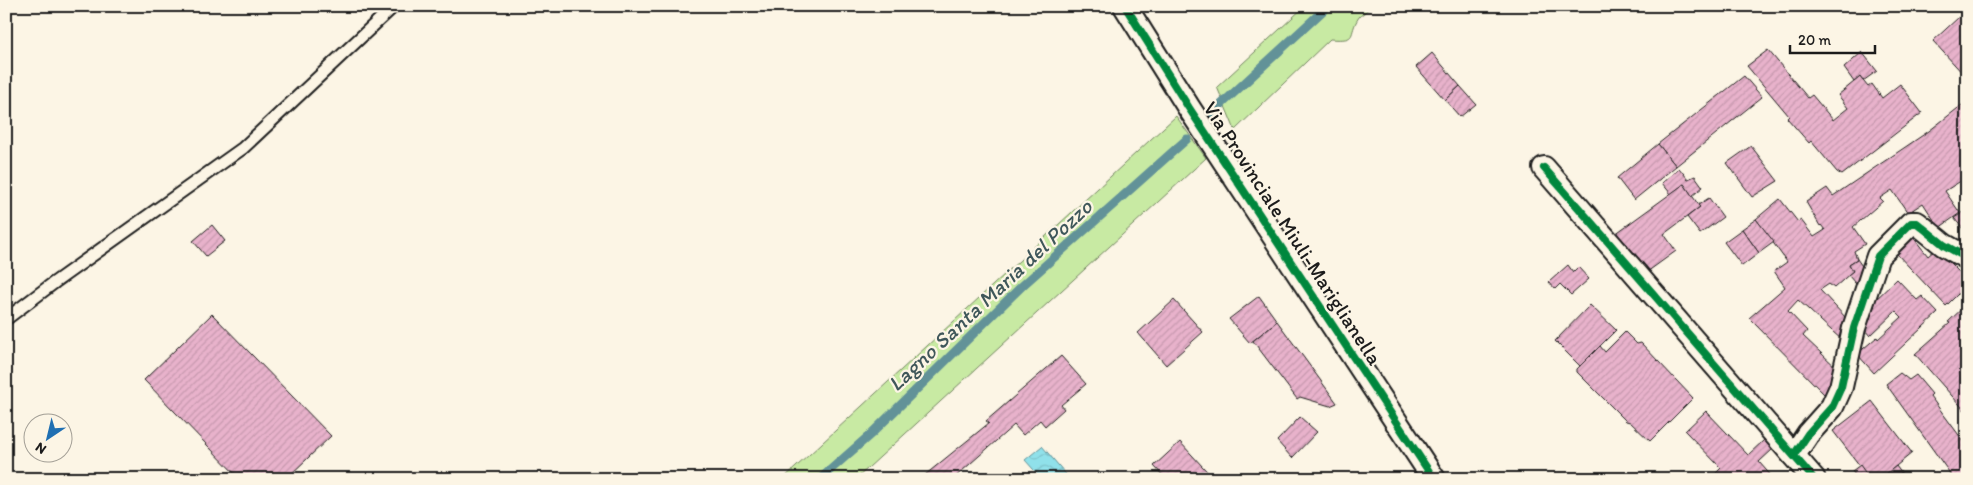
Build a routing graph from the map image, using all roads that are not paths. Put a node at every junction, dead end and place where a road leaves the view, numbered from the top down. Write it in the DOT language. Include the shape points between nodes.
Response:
graph roads {
  1 [pos="394,6"];
  2 [pos="1125,6"];
  3 [pos="1544,168"];
  4 [pos="1967,258"];
  5 [pos="6,319"];
  6 [pos="1794,455"];
  7 [pos="1434,479"];
  8 [pos="1814,479"];
  1 -- 5 [label="lane" via="243,148"];
  2 -- 7 [label="street, Via Provinciale Miuli-Mariglianella"];
  3 -- 6 [label="street"];
  4 -- 6 [label="street" via="1911,222 1878,256 1854,328 1841,387 1832,407"];
  6 -- 8 [label="street"];
}
